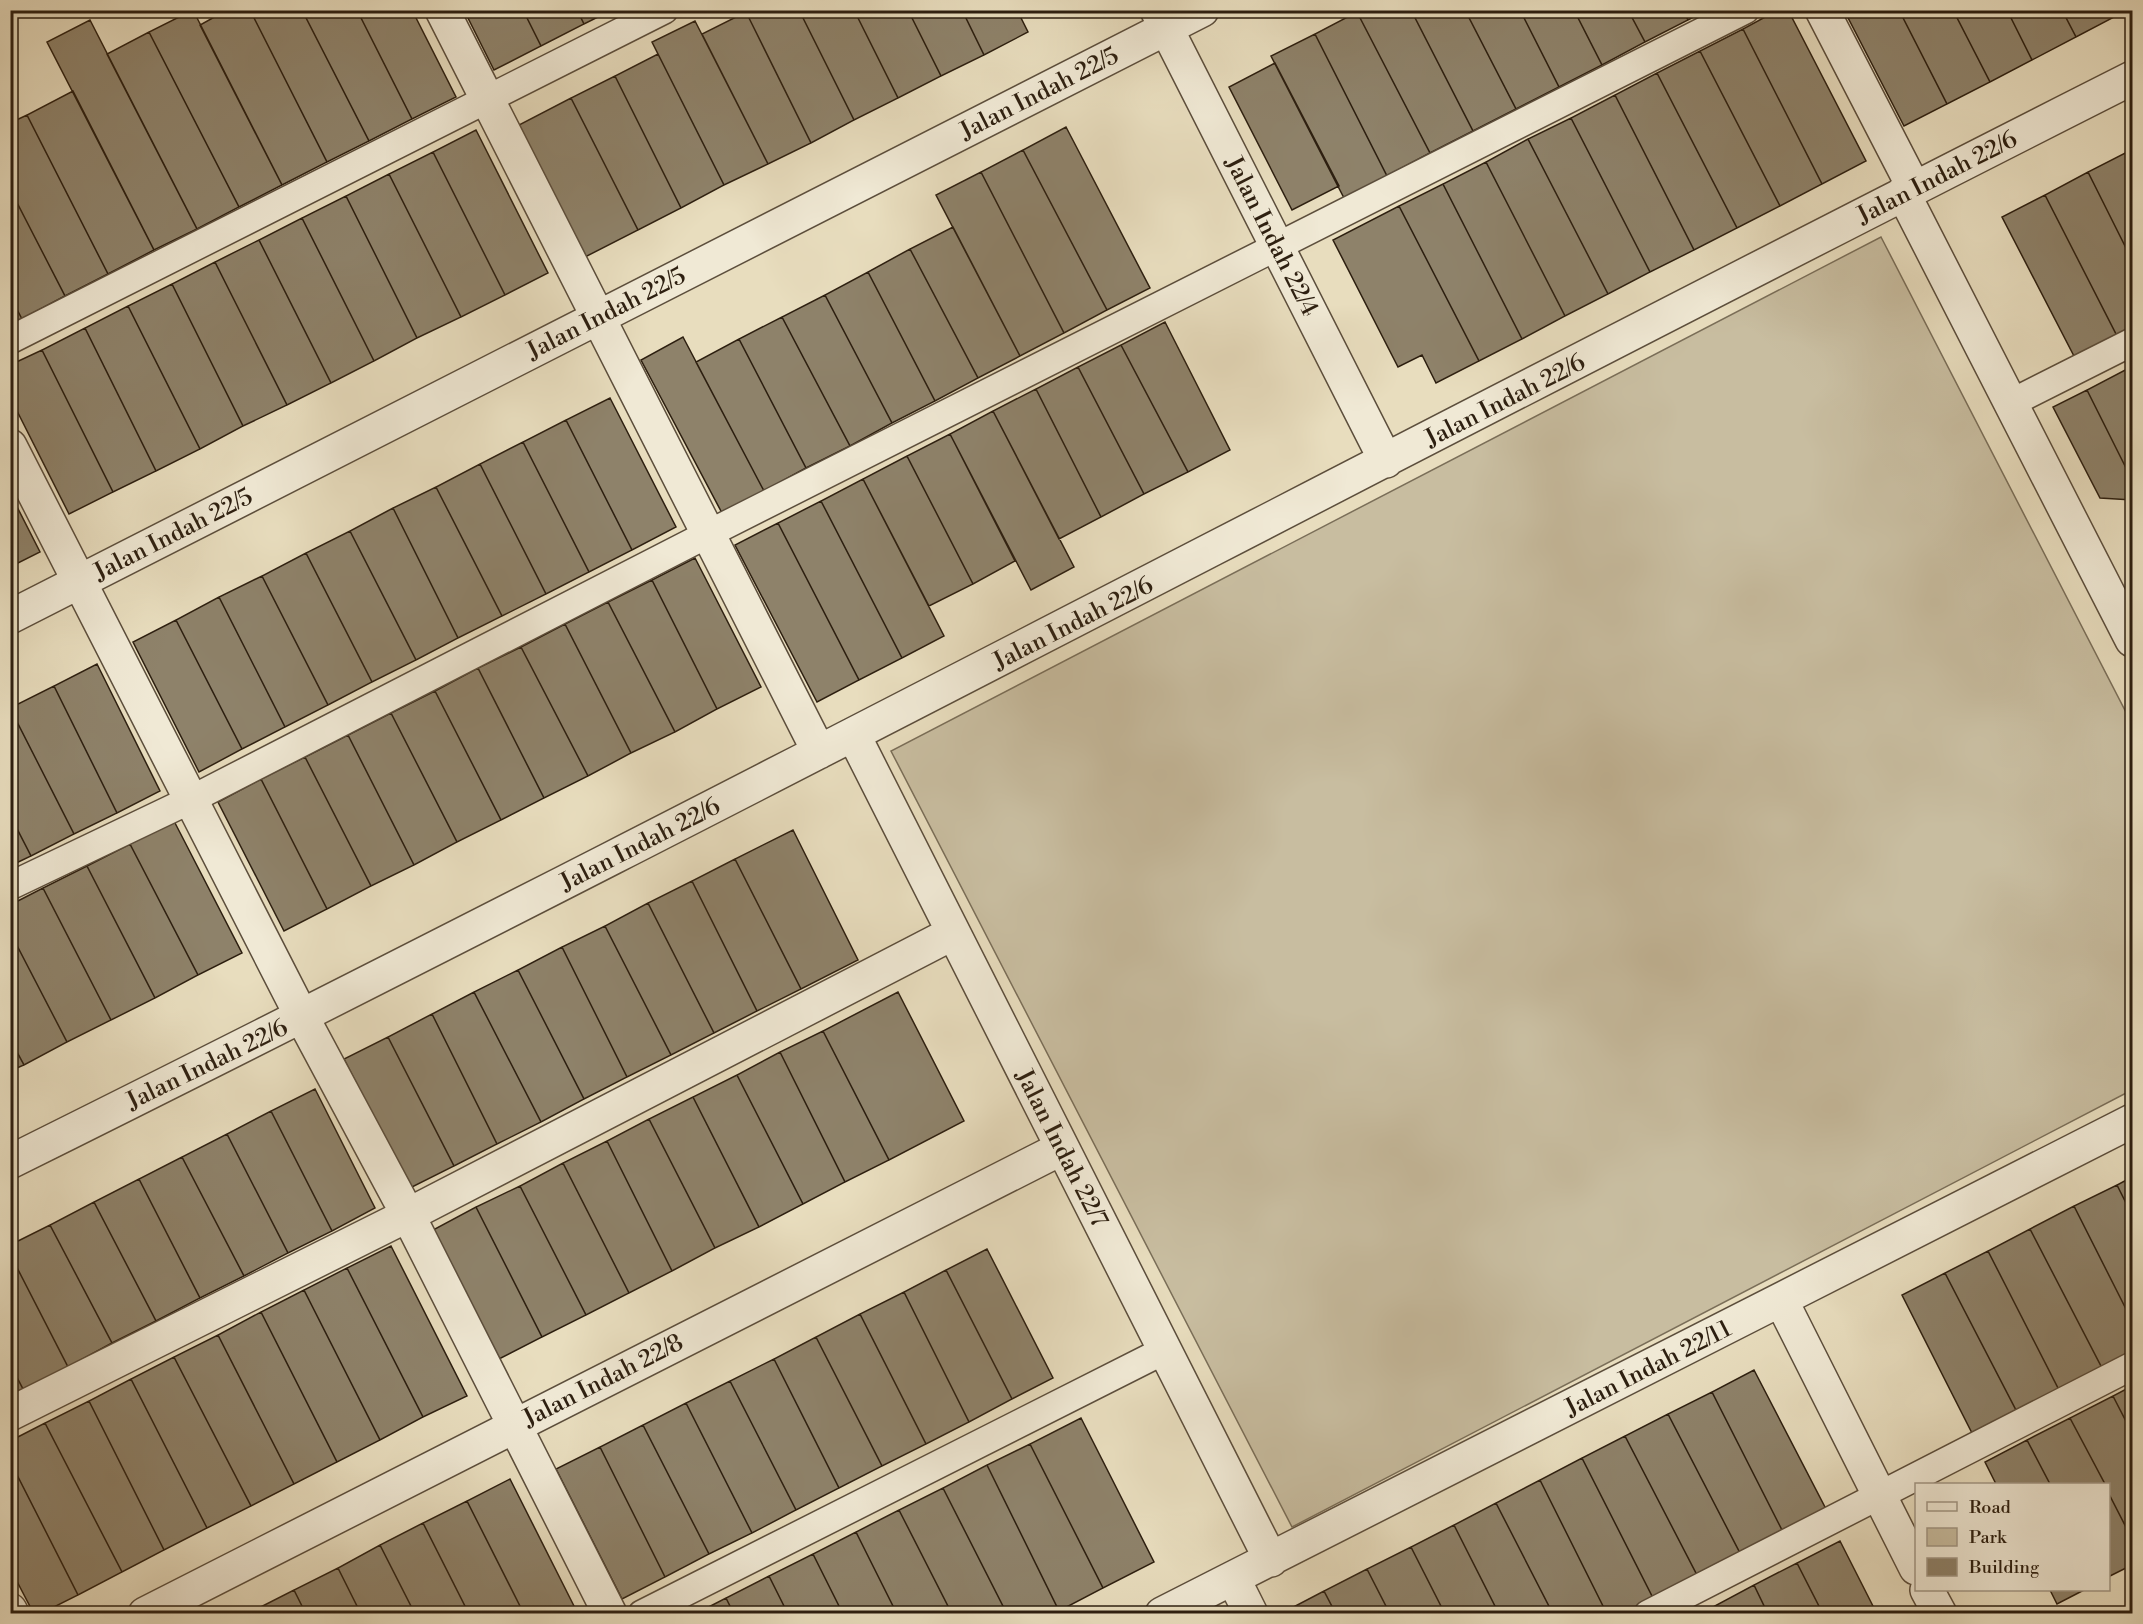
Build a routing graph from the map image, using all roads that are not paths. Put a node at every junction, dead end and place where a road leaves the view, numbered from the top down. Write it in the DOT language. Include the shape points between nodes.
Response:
graph roads {
  1 [pos="442,10"];
  2 [pos="664,10"];
  3 [pos="1202,10"];
  4 [pos="1745,10"];
  5 [pos="1822,10"];
  6 [pos="1162,20"];
  7 [pos="2133,78"];
  8 [pos="487,99"];
  9 [pos="1909,191"];
  10 [pos="1277,247"];
  11 [pos="598,317"];
  12 [pos="10,339"];
  13 [pos="2133,342"];
  14 [pos="2011,403"];
  15 [pos="10,446"];
  16 [pos="1386,461"];
  17 [pos="708,534"];
  18 [pos="80,582"];
  19 [pos="10,616"];
  20 [pos="2128,621"];
  21 [pos="854,736"];
  22 [pos="819,752"];
  23 [pos="190,800"];
  24 [pos="10,886"];
  25 [pos="953,933"];
  26 [pos="302,1017"];
  27 [pos="2133,1121"];
  28 [pos="1062,1148"];
  29 [pos="10,1162"];
  30 [pos="408,1215"];
  31 [pos="1781,1300"];
  32 [pos="1165,1350"];
  33 [pos="2133,1366"];
  34 [pos="10,1414"];
  35 [pos="514,1425"];
  36 [pos="1880,1496"];
  37 [pos="1271,1560"];
  38 [pos="1915,1564"];
  39 [pos="1233,1578"];
  40 [pos="1928,1591"];
  41 [pos="145,1614"];
  42 [pos="610,1614"];
  43 [pos="642,1614"];
  44 [pos="1162,1614"];
  45 [pos="1251,1614"];
  46 [pos="1648,1614"];
  47 [pos="1940,1614"];
  1 -- 8 [label="street"];
  2 -- 8 [label="lane"];
  3 -- 6 [label="street, Jalan Indah 22/5"];
  4 -- 10 [label="lane"];
  5 -- 9 [label="street"];
  6 -- 10 [label="street, Jalan Indah 22/4"];
  6 -- 11 [label="street, Jalan Indah 22/5"];
  7 -- 9 [label="street, Jalan Indah 22/6"];
  8 -- 11 [label="street"];
  8 -- 12 [label="lane"];
  9 -- 14 [label="street"];
  9 -- 16 [label="street, Jalan Indah 22/6"];
  10 -- 16 [label="street, Jalan Indah 22/4"];
  10 -- 17 [label="lane"];
  11 -- 17 [label="street"];
  11 -- 18 [label="street, Jalan Indah 22/5"];
  13 -- 14 [label="lane"];
  14 -- 20 [label="street"];
  15 -- 18 [label="street"];
  16 -- 21 [label="street, Jalan Indah 22/6"];
  17 -- 22 [label="street"];
  17 -- 23 [label="lane"];
  18 -- 19 [label="street, Jalan Indah 22/5"];
  18 -- 23 [label="street"];
  21 -- 22 [label="street, Jalan Indah 22/6"];
  21 -- 25 [label="street, Jalan Indah 22/7"];
  22 -- 26 [label="street, Jalan Indah 22/6"];
  23 -- 24 [label="lane"];
  23 -- 26 [label="street"];
  25 -- 28 [label="street, Jalan Indah 22/7"];
  25 -- 30 [label="street"];
  26 -- 29 [label="street, Jalan Indah 22/6"];
  26 -- 30 [label="street"];
  27 -- 31 [label="street, Jalan Indah 22/11"];
  28 -- 32 [label="street, Jalan Indah 22/7"];
  28 -- 35 [label="street, Jalan Indah 22/8"];
  30 -- 34 [label="street"];
  30 -- 35 [label="street"];
  31 -- 36 [label="street"];
  31 -- 37 [label="street, Jalan Indah 22/11"];
  32 -- 37 [label="street, Jalan Indah 22/7"];
  32 -- 43 [label="lane"];
  33 -- 36 [label="lane"];
  35 -- 41 [label="street, Jalan Indah 22/8"];
  35 -- 42 [label="street"];
  36 -- 38 [label="street"];
  36 -- 46 [label="lane"];
  37 -- 39 [label="street, Jalan Indah 22/11"];
  39 -- 44 [label="street, Jalan Indah 22/11"];
  39 -- 45 [label="street"];
  40 -- 47 [label="street"];
}
